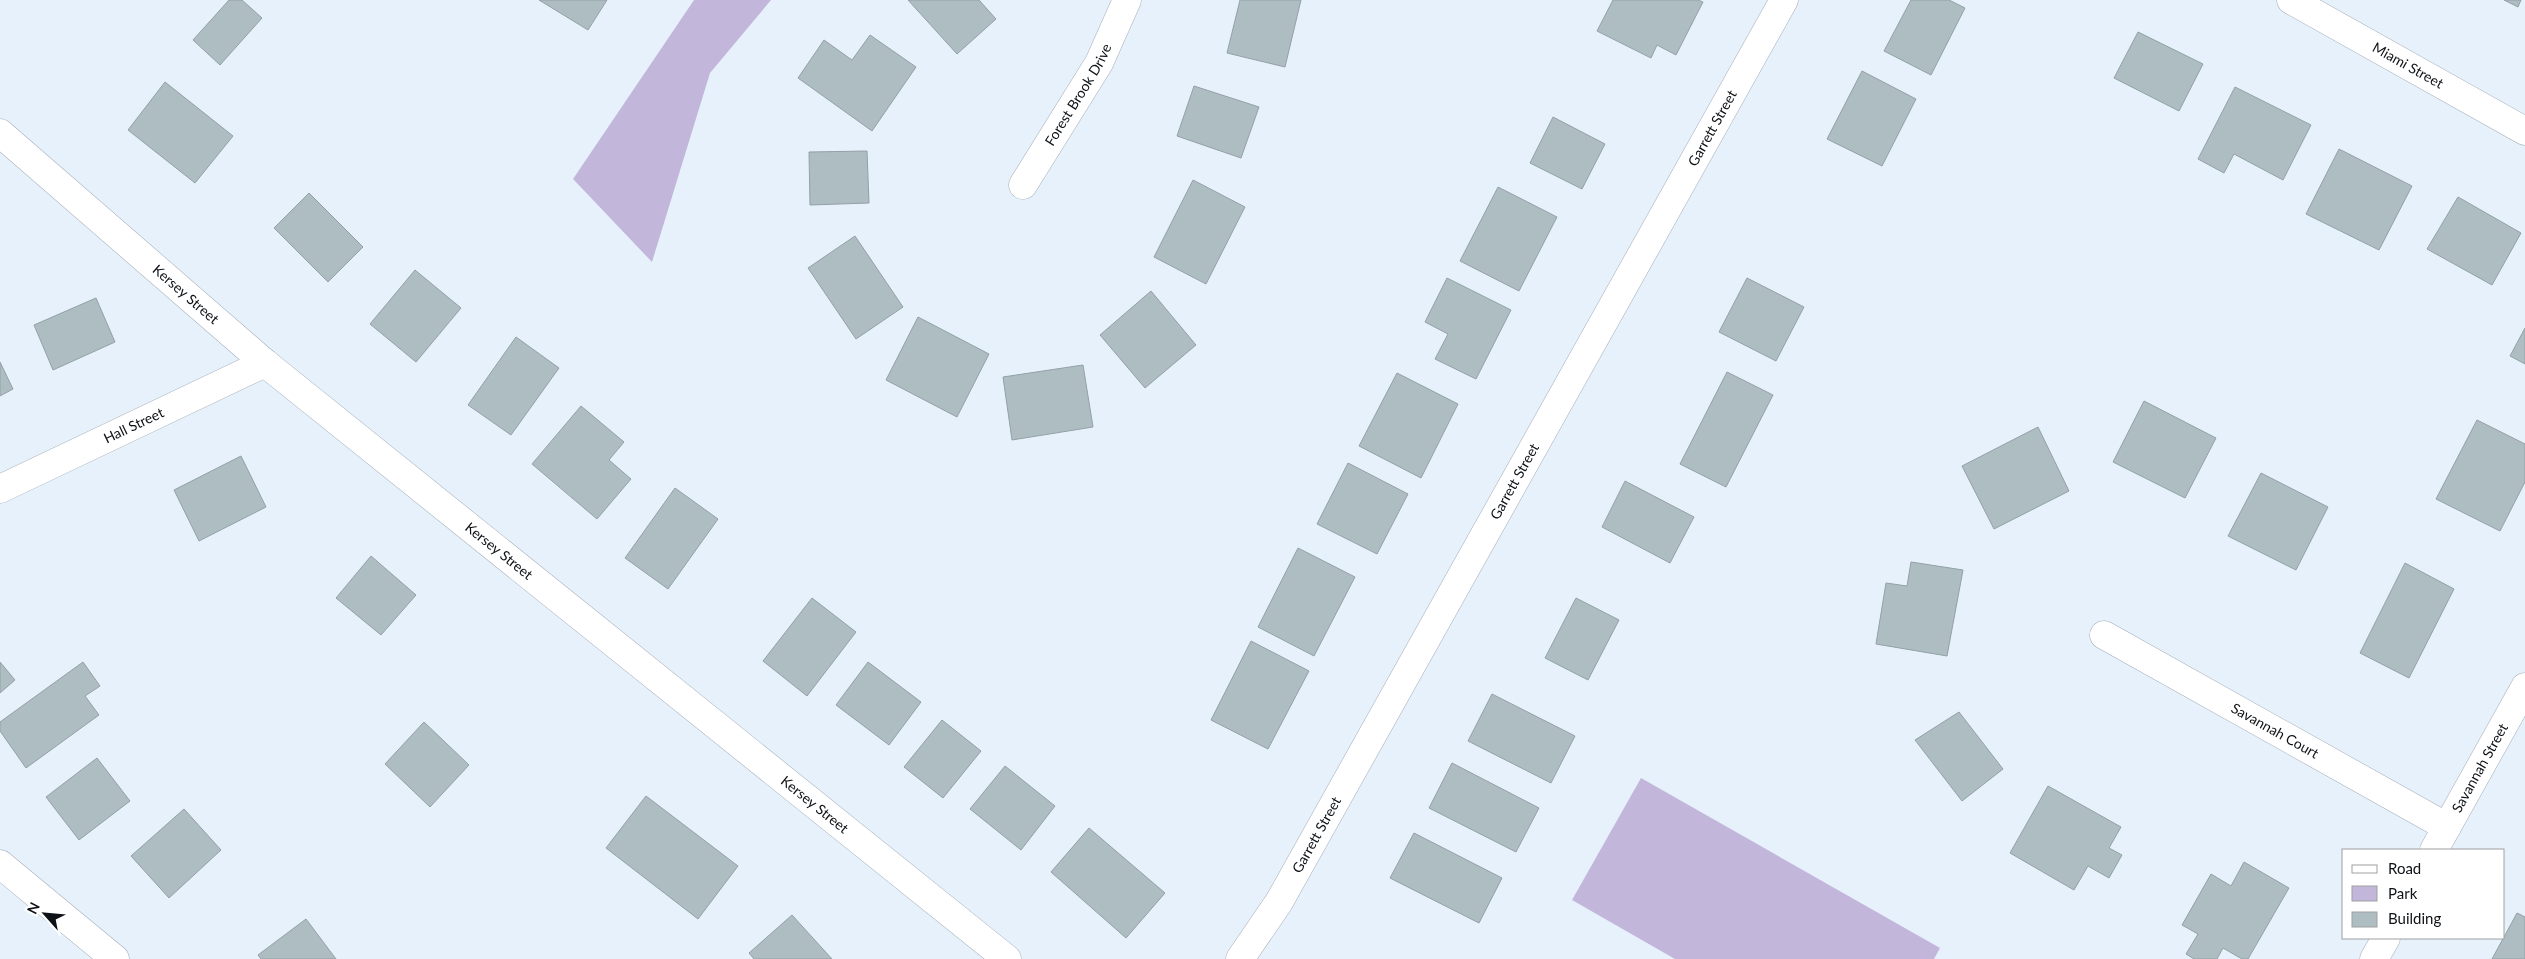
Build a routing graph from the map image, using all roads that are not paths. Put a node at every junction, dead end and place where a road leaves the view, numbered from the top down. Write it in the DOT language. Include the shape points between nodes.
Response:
graph roads {
  1 [pos="1127,0"];
  2 [pos="1784,0"];
  3 [pos="2291,0"];
  4 [pos="2525,131"];
  5 [pos="0,134"];
  6 [pos="1024,185"];
  7 [pos="265,363"];
  8 [pos="0,488"];
  9 [pos="2104,635"];
  10 [pos="2525,687"];
  11 [pos="2447,826"];
  12 [pos="2435,849"];
  13 [pos="0,864"];
  14 [pos="2385,939"];
  15 [pos="115,959"];
  16 [pos="1006,959"];
  17 [pos="1240,959"];
  18 [pos="2374,959"];
  1 -- 6 [label="street, Forest Brook Drive" via="1099,63"];
  2 -- 17 [label="street, Garrett Street" via="1279,902"];
  3 -- 4 [label="street, Miami Street"];
  5 -- 7 [label="street, Kersey Street"];
  7 -- 8 [label="street, Hall Street"];
  7 -- 16 [label="street, Kersey Street"];
  9 -- 11 [label="street, Savannah Court"];
  10 -- 11 [label="street, Savannah Street"];
  11 -- 12 [label="street, Savannah Street"];
  13 -- 15 [label="street"];
  14 -- 18 [label="street"];
}
